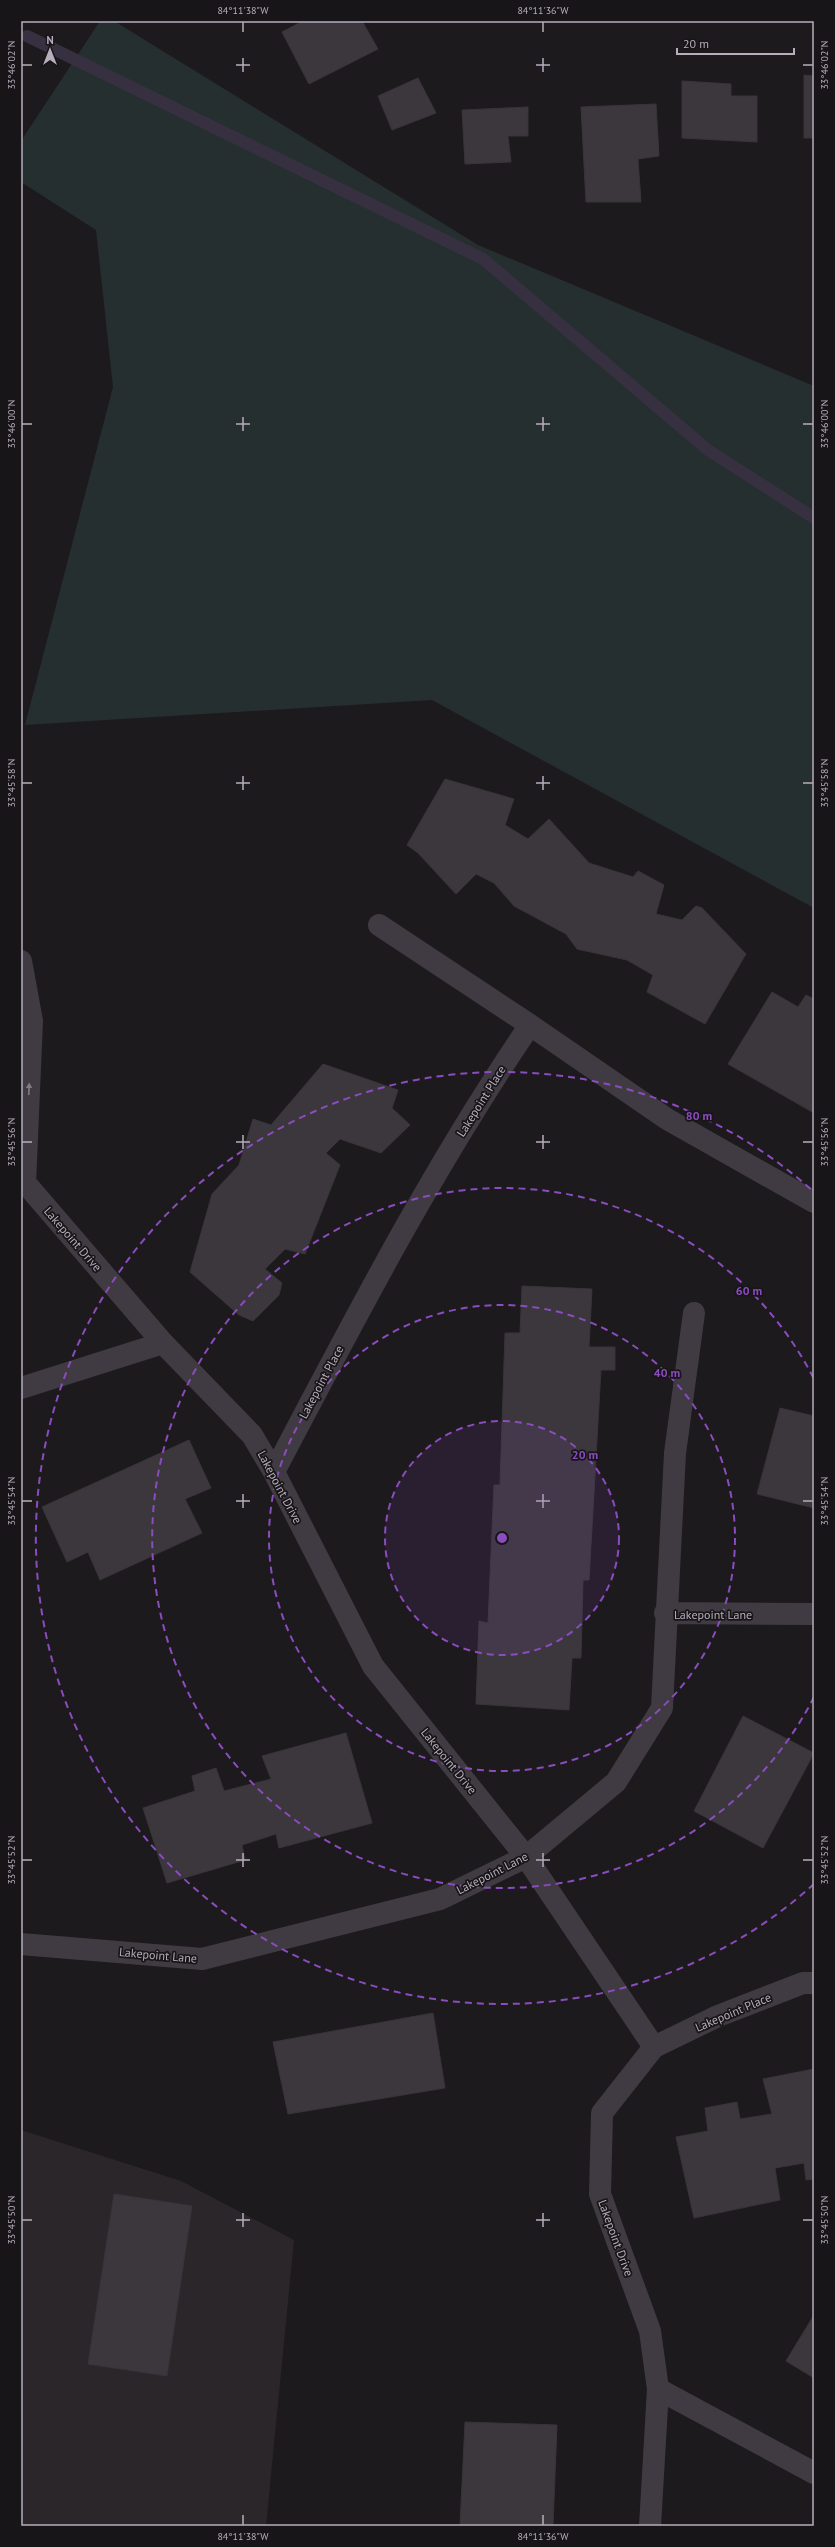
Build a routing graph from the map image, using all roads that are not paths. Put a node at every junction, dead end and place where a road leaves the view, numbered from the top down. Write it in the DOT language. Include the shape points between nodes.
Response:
graph roads {
  1 [pos="379,925"];
  2 [pos="21,961"];
  3 [pos="530,1026"];
  4 [pos="23,1181"];
  5 [pos="814,1202"];
  6 [pos="694,1312"];
  7 [pos="163,1343"];
  8 [pos="21,1388"];
  9 [pos="274,1472"];
  10 [pos="665,1613"];
  11 [pos="814,1614"];
  12 [pos="526,1857"];
  13 [pos="21,1944"];
  14 [pos="814,1983"];
  15 [pos="654,2047"];
  16 [pos="658,2389"];
  17 [pos="814,2473"];
  18 [pos="650,2526"];
  1 -- 3 [label="street"];
  4 -- 2 [label="street, Lakepoint Drive, one-way" via="32,1021"];
  3 -- 5 [label="street" via="666,1119"];
  3 -- 9 [label="street, Lakepoint Place" via="486,1091 366,1296"];
  4 -- 7 [label="street, Lakepoint Drive"];
  6 -- 10 [label="street" via="675,1454"];
  7 -- 8 [label="street"];
  7 -- 9 [label="street, Lakepoint Drive" via="252,1435"];
  9 -- 12 [label="street, Lakepoint Drive" via="373,1666"];
  10 -- 11 [label="street, Lakepoint Lane"];
  10 -- 12 [label="street, Lakepoint Lane" via="662,1708 616,1782"];
  12 -- 13 [label="street, Lakepoint Lane" via="440,1899 202,1959"];
  12 -- 15 [label="street, Lakepoint Drive"];
  14 -- 15 [label="street, Lakepoint Place" via="803,1983 718,2016"];
  15 -- 16 [label="street, Lakepoint Drive" via="602,2113 600,2194 650,2331"];
  16 -- 17 [label="street"];
  16 -- 18 [label="street, Lakepoint Drive"];
}
